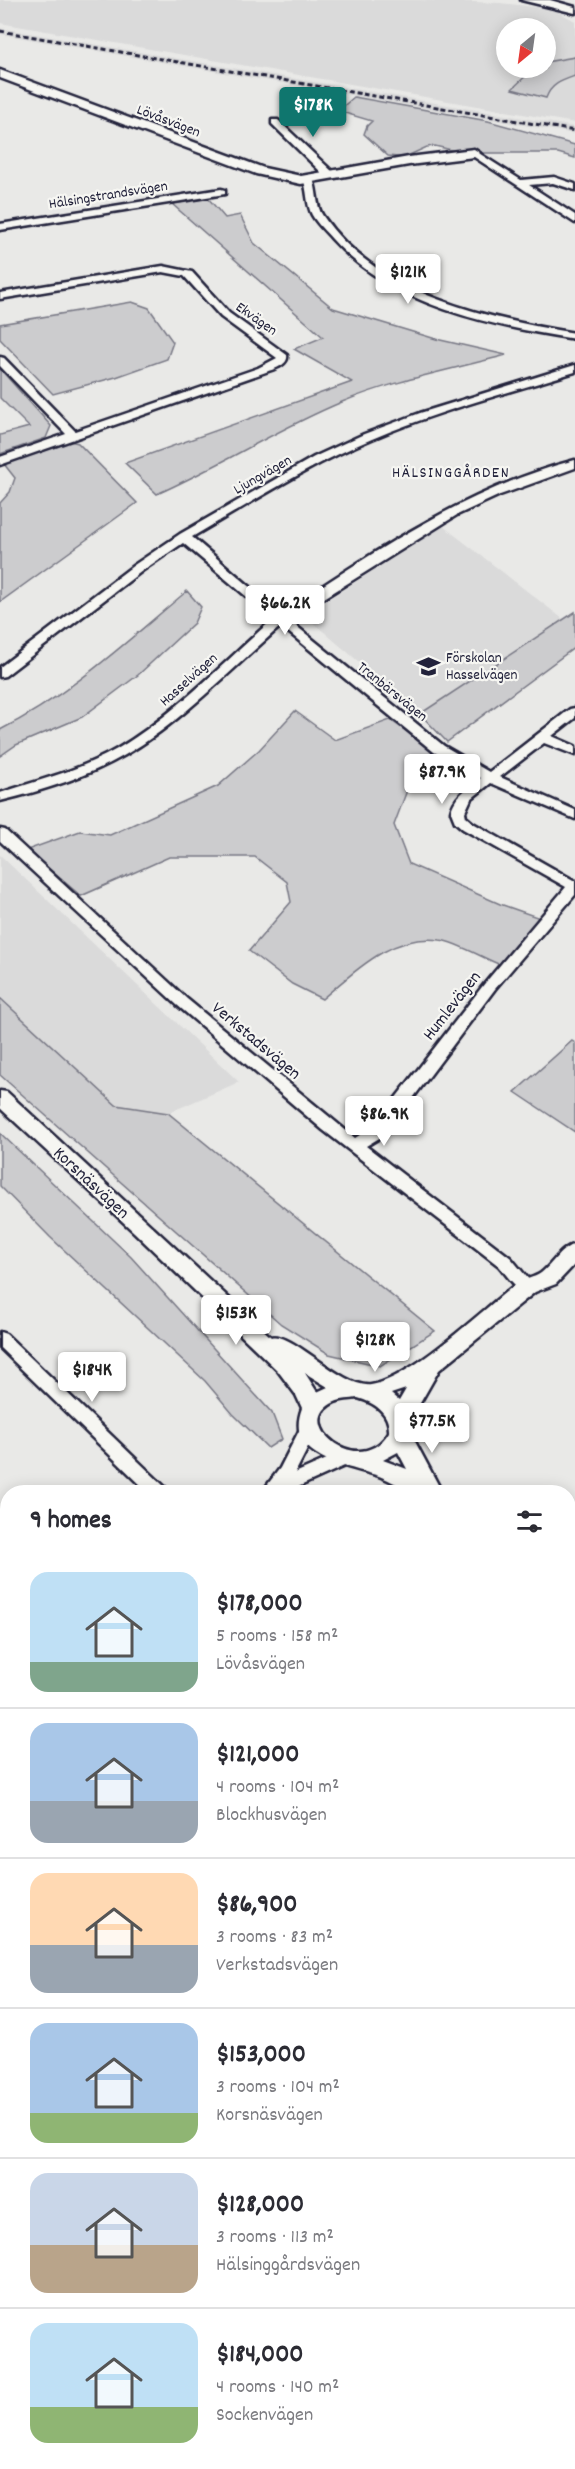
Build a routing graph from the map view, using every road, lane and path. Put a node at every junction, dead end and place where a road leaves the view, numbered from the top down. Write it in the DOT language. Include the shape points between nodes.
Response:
graph roads {
  1 [pos="525,0"];
  2 [pos="575,10"];
  3 [pos="0,74"];
  4 [pos="275,122"];
  5 [pos="479,153"];
  6 [pos="330,175"];
  7 [pos="308,179"];
  8 [pos="518,183"];
  9 [pos="575,187"];
  10 [pos="221,192"];
  11 [pos="575,220"];
  12 [pos="0,227"];
  13 [pos="0,296"];
  14 [pos="575,336"];
  15 [pos="0,360"];
  16 [pos="575,368"];
  17 [pos="72,435"];
  18 [pos="0,461"];
  19 [pos="575,464"];
  20 [pos="184,537"];
  21 [pos="281,620"];
  22 [pos="0,673"];
  23 [pos="575,712"];
  24 [pos="542,737"];
  25 [pos="575,751"];
  26 [pos="489,777"];
  27 [pos="0,797"];
  28 [pos="575,815"];
  29 [pos="0,833"];
  30 [pos="575,886"];
  31 [pos="0,1097"];
  32 [pos="356,1145"];
  33 [pos="575,1233"];
  34 [pos="575,1251"];
  35 [pos="184,1267"];
  36 [pos="528,1287"];
  37 [pos="0,1338"];
  38 [pos="431,1364"];
  39 [pos="361,1392"];
  40 [pos="310,1419"];
  41 [pos="400,1426"];
  42 [pos="349,1458"];
  43 [pos="152,1485"];
  44 [pos="277,1485"];
  45 [pos="287,1485"];
  46 [pos="417,1485"];
  47 [pos="427,1485"];
  1 -- 2 [label="street"];
  3 -- 7 [label="street, Lövåsvägen" via="260,171 287,179"];
  4 -- 6 [label="street"];
  5 -- 6 [label="street, Lövåsvägen"];
  5 -- 8 [label="street, Lövåsvägen"];
  6 -- 7 [label="street, Lövåsvägen"];
  7 -- 14 [label="street" via="319,218 346,246 388,278 426,298 467,312"];
  8 -- 9 [label="street" via="554,180"];
  8 -- 11 [label="street, Lövåsvägen"];
  10 -- 12 [label="street, Hälsingstrandsvägen"];
  13 -- 17 [label="street, Ekvägen" via="163,268 176,270 188,274 225,315 283,357 262,370"];
  15 -- 17 [label="street"];
  16 -- 20 [label="street, Ljungvägen" via="368,436 318,459"];
  17 -- 18 [label="street, Ekvägen"];
  19 -- 21 [label="street, Hasselvägen" via="453,512"];
  20 -- 21 [label="street, Tranbärsvägen"];
  20 -- 22 [label="street, Ljungvägen"];
  21 -- 26 [label="street, Tranbärsvägen" via="411,728"];
  21 -- 27 [label="street, Hasselvägen" via="137,742 76,774"];
  23 -- 24 [label="street"];
  24 -- 25 [label="street"];
  24 -- 26 [label="street"];
  26 -- 28 [label="street, Tranbärsvägen"];
  26 -- 30 [label="street" via="460,802 458,818"];
  29 -- 32 [label="street, Verkstadsvägen" via="182,1002"];
  30 -- 32 [label="street, Humlevägen" via="490,986 380,1130"];
  31 -- 35 [label="street, Korsnäsvägen"];
  32 -- 36 [label="street, Verkstadsvägen" via="505,1262"];
  33 -- 36 [label="street" via="537,1271"];
  34 -- 36 [label="street" via="548,1279"];
  35 -- 39 [label="street, Korsnäsvägen" via="298,1360"];
  35 -- 40 [label="street, Korsnäsvägen" via="308,1393"];
  36 -- 38 [label="street"];
  37 -- 43 [label="street"];
  38 -- 39 [label="street" via="401,1382"];
  38 -- 41 [label="street"];
  39 -- 40 [label="street" via="329,1395"];
  39 -- 41 [label="street" via="387,1400"];
  40 -- 42 [label="street" via="316,1443"];
  40 -- 44 [label="street" via="287,1472"];
  41 -- 42 [label="street" via="391,1446 384,1451"];
  41 -- 47 [label="street"];
  42 -- 45 [label="street"];
  42 -- 46 [label="street" via="395,1473"];
}
